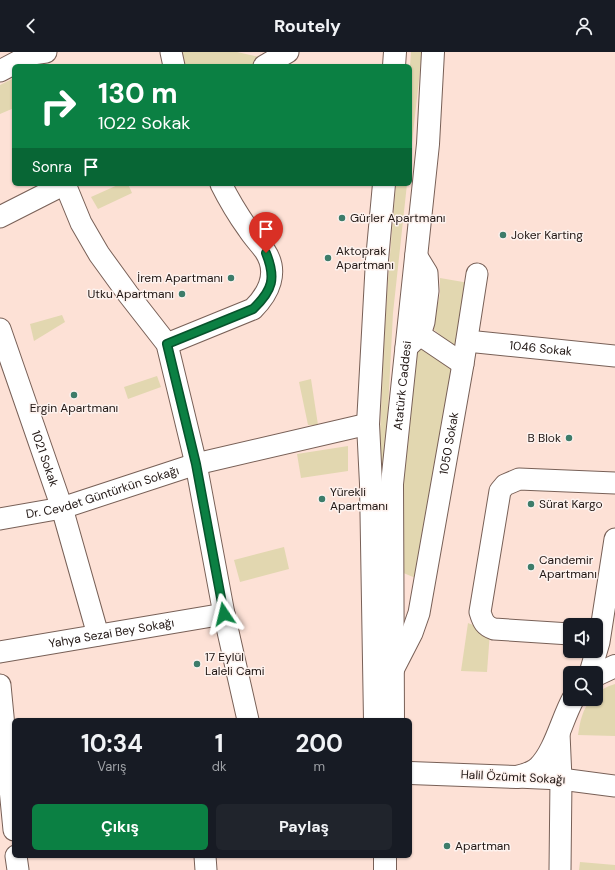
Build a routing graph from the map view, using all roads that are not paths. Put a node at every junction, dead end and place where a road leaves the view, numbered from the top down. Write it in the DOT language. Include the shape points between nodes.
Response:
graph roads {
  1 [pos="171,52"];
  2 [pos="288,52"];
  3 [pos="395,52"];
  4 [pos="434,52"];
  5 [pos="36,56"];
  6 [pos="17,64"];
  7 [pos="174,64"];
  8 [pos="267,64"];
  9 [pos="394,64"];
  10 [pos="12,66"];
  11 [pos="0,71"];
  12 [pos="61,186"];
  13 [pos="66,186"];
  14 [pos="222,186"];
  15 [pos="384,186"];
  16 [pos="0,217"];
  17 [pos="477,274"];
  18 [pos="0,329"];
  19 [pos="467,341"];
  20 [pos="413,342"];
  21 [pos="167,344"];
  22 [pos="615,356"];
  23 [pos="463,364"];
  24 [pos="368,424"];
  25 [pos="196,464"];
  26 [pos="615,484"];
  27 [pos="62,508"];
  28 [pos="0,519"];
  29 [pos="615,539"];
  30 [pos="393,609"];
  31 [pos="419,613"];
  32 [pos="224,614"];
  33 [pos="601,618"];
  34 [pos="563,634"];
  35 [pos="98,635"];
  36 [pos="0,652"];
  37 [pos="603,652"];
  38 [pos="615,662"];
  39 [pos="615,666"];
  40 [pos="393,670"];
  41 [pos="603,672"];
  42 [pos="0,685"];
  43 [pos="570,706"];
  44 [pos="248,718"];
  45 [pos="375,718"];
  46 [pos="393,718"];
  47 [pos="559,733"];
  48 [pos="412,773"];
  49 [pos="517,777"];
  50 [pos="561,779"];
  51 [pos="615,786"];
  52 [pos="8,798"];
  53 [pos="12,819"];
  54 [pos="16,858"];
  55 [pos="205,858"];
  56 [pos="385,858"];
  57 [pos="18,870"];
  58 [pos="206,870"];
  59 [pos="385,870"];
  60 [pos="560,870"];
  1 -- 7 [label="street"];
  2 -- 8 [label="street"];
  3 -- 9 [label="main road"];
  4 -- 20 [label="main road, Atatürk Caddesi" via="428,144 416,255"];
  5 -- 6 [label="street"];
  10 -- 11 [label="street"];
  12 -- 16 [label="street"];
  13 -- 21 [label="street" via="81,223 99,254"];
  14 -- 21 [label="street" via="236,212 266,253 273,270 270,285 263,299 253,309"];
  15 -- 24 [label="main road"];
  17 -- 19 [label="street, 1050 Sokak"];
  18 -- 27 [label="street, 1021 Sokak"];
  19 -- 22 [label="street, 1046 Sokak"];
  19 -- 23 [label="street, 1050 Sokak"];
  20 -- 23 [label="street"];
  20 -- 30 [label="main road, Atatürk Caddesi" via="392,484"];
  21 -- 25 [label="street"];
  23 -- 31 [label="street, 1050 Sokak"];
  24 -- 25 [label="street, Dr. Cevdet Güntürkün Sokağı"];
  24 -- 45 [label="main road" via="372,492"];
  25 -- 27 [label="street, Dr. Cevdet Güntürkün Sokağı"];
  25 -- 32 [label="street"];
  26 -- 34 [label="street" via="519,479 505,484 500,491 480,612 482,620 494,629"];
  27 -- 28 [label="street, Dr. Cevdet Güntürkün Sokağı"];
  27 -- 35 [label="street, 1021 Sokak"];
  29 -- 33 [label="street"];
  30 -- 31 [label="street" via="401,617 408,619"];
  30 -- 40 [label="main road, Atatürk Caddesi"];
  31 -- 40 [label="street, 1050 Sokak"];
  32 -- 35 [label="street, Yahya Sezai Bey Sokağı"];
  32 -- 44 [label="street"];
  35 -- 36 [label="street, Yahya Sezai Bey Sokağı"];
  37 -- 38 [label="street"];
  39 -- 41 [label="main road"];
  40 -- 46 [label="main road, Atatürk Caddesi"];
  42 -- 52 [label="street"];
  43 -- 47 [label="main road"];
  47 -- 49 [label="main road" via="540,766"];
  47 -- 50 [label="street"];
  48 -- 49 [label="main road, Halil Özümit Sokağı"];
  49 -- 50 [label="street, Halil Özümit Sokağı"];
  50 -- 51 [label="street, Halil Özümit Sokağı"];
  50 -- 60 [label="street"];
  52 -- 53 [label="street"];
  54 -- 57 [label="street"];
  55 -- 58 [label="street"];
  56 -- 59 [label="main road"];
}
